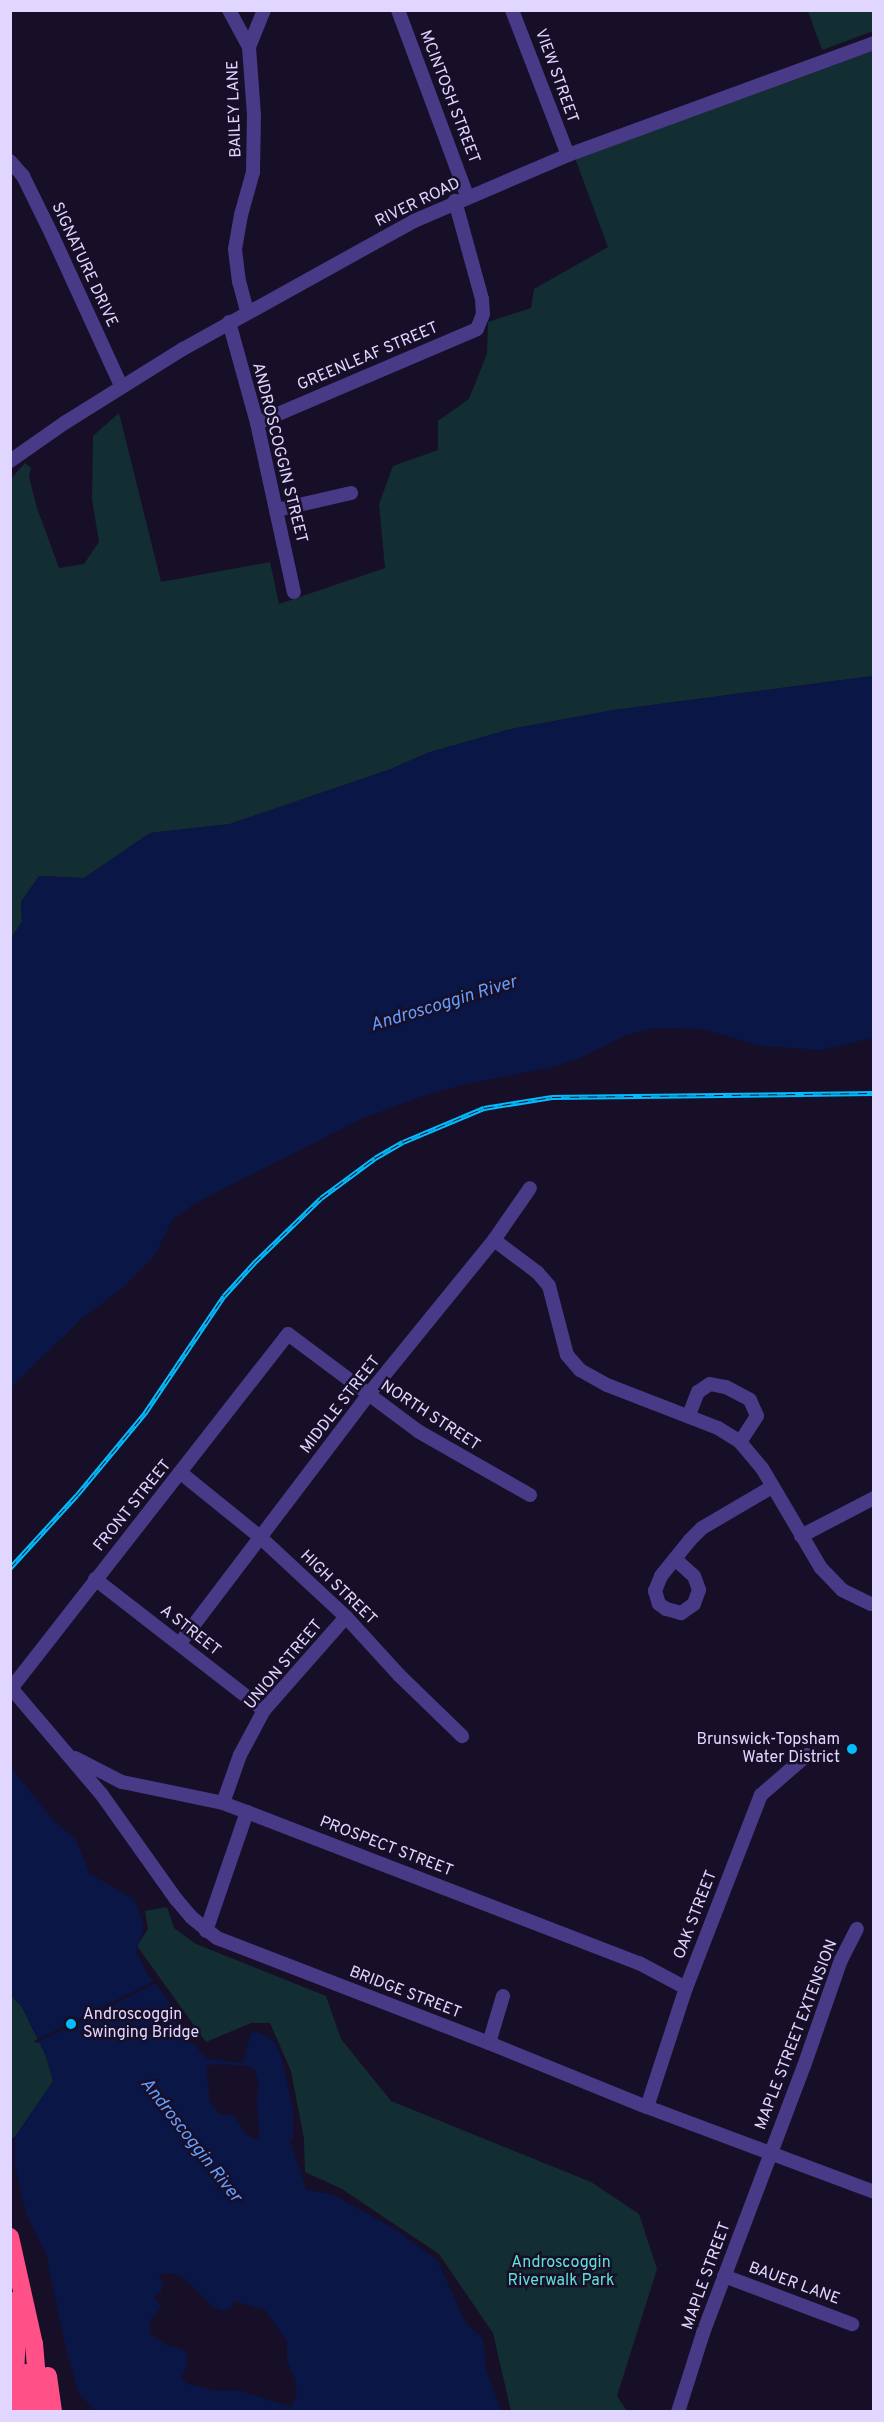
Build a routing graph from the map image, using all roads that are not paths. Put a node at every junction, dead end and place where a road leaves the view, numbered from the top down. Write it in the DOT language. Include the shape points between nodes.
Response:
graph roads {
  1 [pos="229,10"];
  2 [pos="264,10"];
  3 [pos="398,10"];
  4 [pos="512,10"];
  5 [pos="873,43"];
  6 [pos="249,47"];
  7 [pos="568,154"];
  8 [pos="10,161"];
  9 [pos="461,199"];
  10 [pos="247,311"];
  11 [pos="483,314"];
  12 [pos="228,322"];
  13 [pos="121,387"];
  14 [pos="257,423"];
  15 [pos="10,461"];
  16 [pos="351,492"];
  17 [pos="277,510"];
  18 [pos="294,592"];
  19 [pos="530,1188"];
  20 [pos="494,1240"];
  21 [pos="288,1334"];
  22 [pos="368,1395"];
  23 [pos="689,1415"];
  24 [pos="740,1442"];
  25 [pos="182,1473"];
  26 [pos="772,1486"];
  27 [pos="530,1495"];
  28 [pos="873,1498"];
  29 [pos="801,1536"];
  30 [pos="260,1537"];
  31 [pos="675,1559"];
  32 [pos="95,1579"];
  33 [pos="871,1604"];
  34 [pos="346,1617"];
  35 [pos="180,1643"];
  36 [pos="13,1691"];
  37 [pos="264,1710"];
  38 [pos="462,1736"];
  39 [pos="69,1755"];
  40 [pos="807,1755"];
  41 [pos="223,1803"];
  42 [pos="247,1812"];
  43 [pos="857,1929"];
  44 [pos="206,1931"];
  45 [pos="686,1988"];
  46 [pos="504,1996"];
  47 [pos="489,2043"];
  48 [pos="647,2107"];
  49 [pos="770,2153"];
  50 [pos="873,2192"];
  51 [pos="10,2236"];
  52 [pos="724,2276"];
  53 [pos="21,2279"];
  54 [pos="852,2324"];
  55 [pos="13,2412"];
  56 [pos="27,2412"];
  57 [pos="40,2412"];
  58 [pos="53,2412"];
  59 [pos="678,2412"];
  1 -- 6 [label="street, BAILEY LANE"];
  2 -- 6 [label="street, BAILEY LANE"];
  3 -- 9 [label="street, MCINTOSH STREET"];
  4 -- 7 [label="street, VIEW STREET"];
  5 -- 7 [label="street, RIVER ROAD"];
  6 -- 10 [label="street, BAILEY LANE" via="253,172 235,249"];
  7 -- 9 [label="street, RIVER ROAD"];
  8 -- 13 [label="street, SIGNATURE DRIVE" via="23,176 52,235"];
  9 -- 10 [label="street, RIVER ROAD"];
  9 -- 11 [label="street, MCINTOSH STREET"];
  10 -- 12 [label="street, RIVER ROAD"];
  11 -- 14 [label="street, GREENLEAF STREET" via="477,329"];
  12 -- 13 [label="street, RIVER ROAD"];
  12 -- 14 [label="street, ANDROSCOGGIN STREET"];
  13 -- 15 [label="street, RIVER ROAD"];
  14 -- 17 [label="street, ANDROSCOGGIN STREET"];
  16 -- 17 [label="street"];
  17 -- 18 [label="street, ANDROSCOGGIN STREET"];
  19 -- 20 [label="street, MIDDLE STREET"];
  20 -- 22 [label="street, MIDDLE STREET"];
  20 -- 23 [label="street" via="537,1272 549,1286 567,1354 579,1370 607,1385"];
  21 -- 22 [label="street, NORTH STREET"];
  21 -- 25 [label="street, FRONT STREET"];
  22 -- 27 [label="street, NORTH STREET" via="418,1431"];
  22 -- 30 [label="street, MIDDLE STREET"];
  23 -- 24 [label="street"];
  23 -- 24 [label="street" via="704,1387 717,1384 734,1391 750,1400 757,1416"];
  24 -- 26 [label="street"];
  25 -- 30 [label="street, HIGH STREET"];
  25 -- 32 [label="street, FRONT STREET"];
  26 -- 29 [label="street"];
  26 -- 31 [label="street" via="702,1528"];
  28 -- 29 [label="street"];
  29 -- 33 [label="street" via="821,1568 842,1590"];
  30 -- 34 [label="street, HIGH STREET"];
  30 -- 35 [label="street, MIDDLE STREET"];
  32 -- 35 [label="street, A STREET"];
  32 -- 36 [label="street, FRONT STREET"];
  34 -- 37 [label="street, UNION STREET"];
  34 -- 38 [label="street, HIGH STREET"];
  35 -- 37 [label="street, A STREET"];
  36 -- 39 [label="street, BRIDGE STREET"];
  37 -- 41 [label="street, UNION STREET" via="240,1755"];
  39 -- 41 [label="street, PROSPECT STREET" via="122,1782"];
  39 -- 44 [label="street, BRIDGE STREET" via="176,1899"];
  40 -- 45 [label="street, OAK STREET" via="760,1795"];
  41 -- 42 [label="street, PROSPECT STREET"];
  42 -- 44 [label="street"];
  42 -- 45 [label="street, PROSPECT STREET" via="639,1963"];
  43 -- 49 [label="street, MAPLE STREET EXTENSION" via="841,1960"];
  44 -- 47 [label="street, BRIDGE STREET"];
  45 -- 48 [label="street, OAK STREET"];
  46 -- 47 [label="street"];
  47 -- 48 [label="street, BRIDGE STREET"];
  48 -- 49 [label="street, BRIDGE STREET"];
  49 -- 50 [label="street, BRIDGE STREET"];
  49 -- 52 [label="street, MAPLE STREET"];
  51 -- 53 [label="highway"];
  52 -- 54 [label="street, BAUER LANE"];
  52 -- 59 [label="street, MAPLE STREET"];
  53 -- 55 [label="highway"];
  53 -- 56 [label="highway"];
  53 -- 57 [label="highway" via="34,2344"];
  53 -- 58 [label="highway" via="45,2364"];
}
